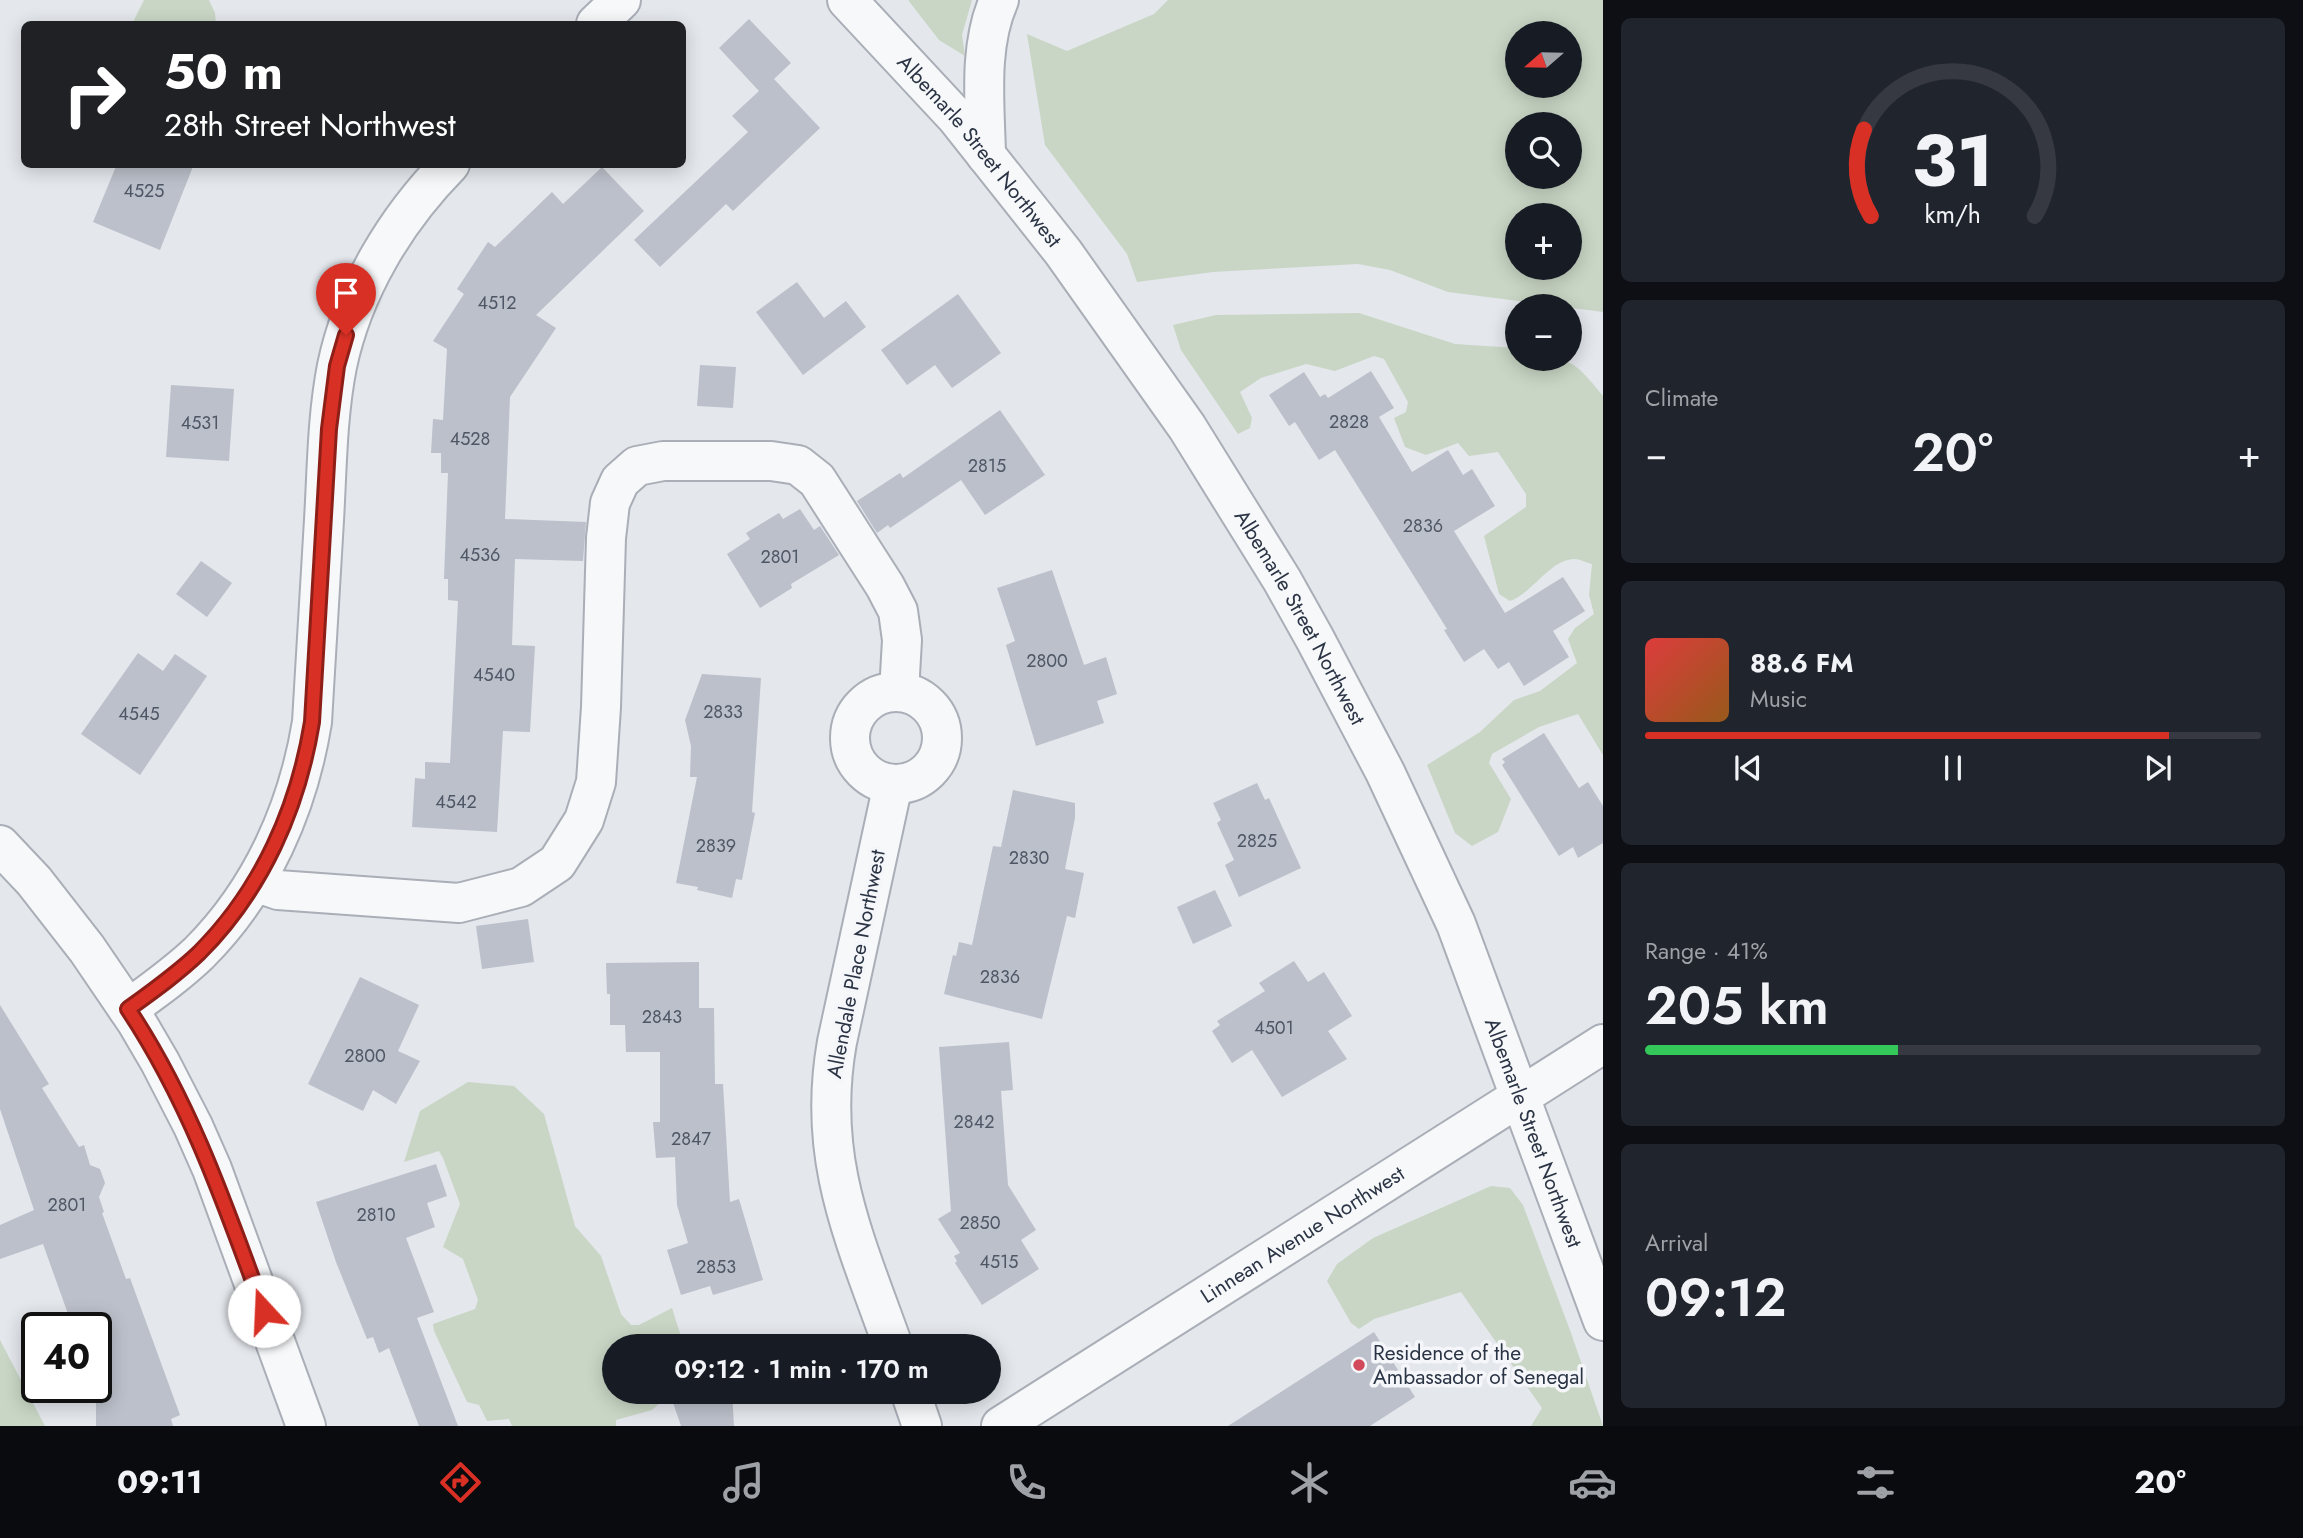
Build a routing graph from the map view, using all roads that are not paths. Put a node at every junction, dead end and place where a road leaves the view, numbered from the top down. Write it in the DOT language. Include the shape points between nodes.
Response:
graph roads {
  1 [pos="621,0"];
  2 [pos="847,0"];
  3 [pos="999,0"];
  4 [pos="599,21"];
  5 [pos="986,155"];
  6 [pos="447,168"];
  7 [pos="899,692"];
  8 [pos="893,784"];
  9 [pos="0,845"];
  10 [pos="254,882"];
  11 [pos="128,1009"];
  12 [pos="1603,1044"];
  13 [pos="1520,1098"];
  14 [pos="1603,1321"];
  15 [pos="889,1334"];
  16 [pos="914,1404"];
  17 [pos="306,1426"];
  18 [pos="922,1426"];
  19 [pos="1001,1426"];
  1 -- 4 [label="street"];
  2 -- 5 [label="street, Albemarle Street Northwest"];
  3 -- 5 [label="street" via="986,47"];
  5 -- 13 [label="street, Albemarle Street Northwest" via="1063,252 1187,427 1315,639 1385,772 1450,912"];
  6 -- 10 [label="street" via="407,214 379,258 356,304 337,366 310,733 292,807"];
  7 -- 8 [label="street" via="928,705 941,734 934,764 923,776"];
  7 -- 8 [label="street" via="884,693 861,708 850,735 856,763 879,781"];
  7 -- 10 [label="street" via="902,640 898,611 817,480 798,465 771,461 663,461 637,467 620,481 610,503 596,782 584,820 556,863 521,887 459,903 278,890"];
  8 -- 15 [label="street, Allendale Place Northwest" via="836,1042 830,1121 844,1208"];
  9 -- 11 [label="street" via="66,921"];
  10 -- 11 [label="street" via="198,953"];
  11 -- 17 [label="street" via="160,1062 212,1169"];
  12 -- 13 [label="street, Linnean Avenue Northwest"];
  13 -- 14 [label="street, Albemarle Street Northwest"];
  13 -- 19 [label="street, Linnean Avenue Northwest"];
  16 -- 18 [label="street"];
}
